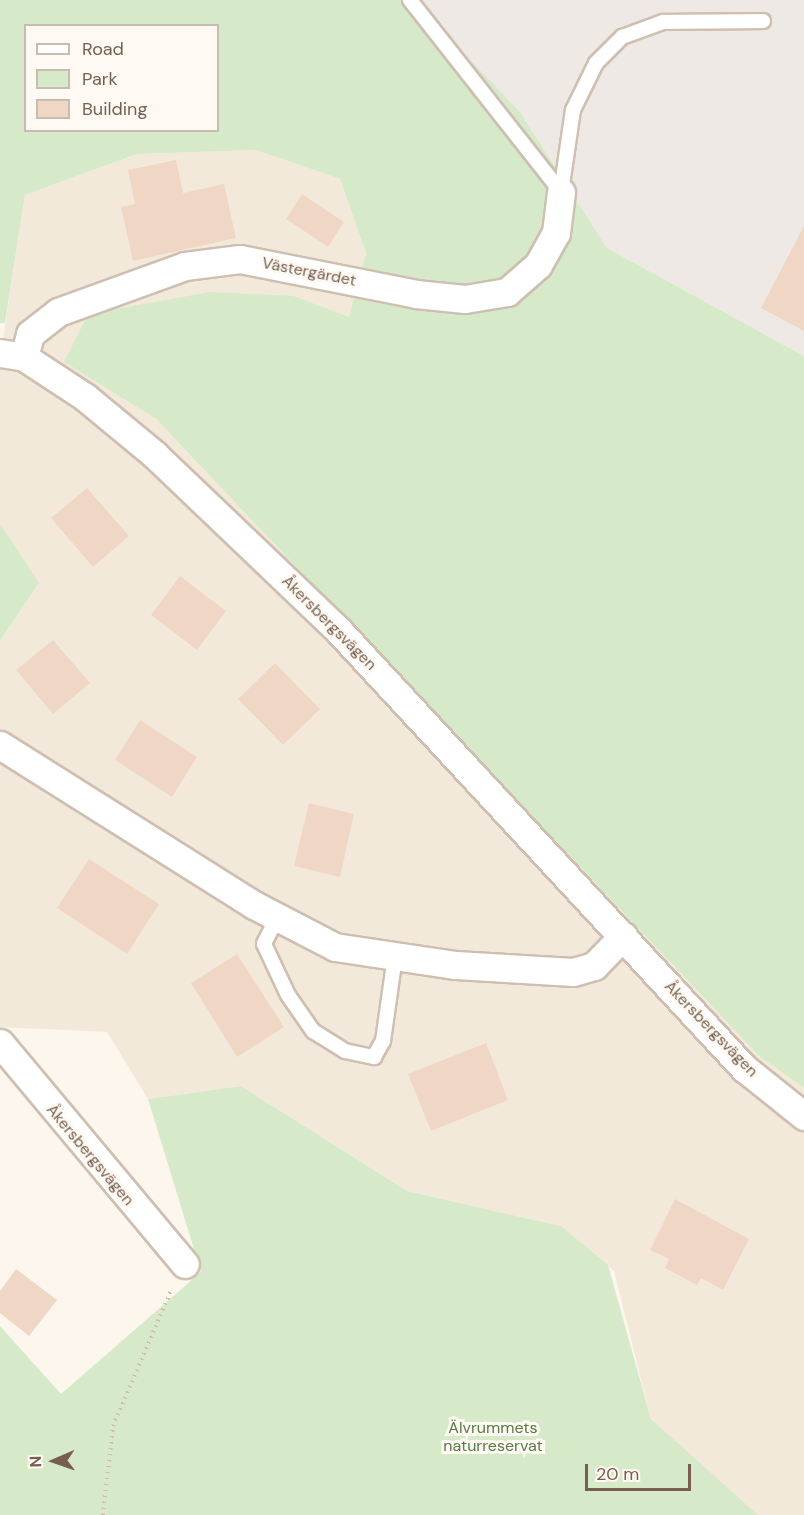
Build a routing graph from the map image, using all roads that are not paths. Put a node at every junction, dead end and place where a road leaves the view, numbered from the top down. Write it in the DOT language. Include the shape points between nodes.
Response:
graph roads {
  1 [pos="410,0"];
  2 [pos="762,21"];
  3 [pos="561,192"];
  4 [pos="12,355"];
  5 [pos="0,745"];
  6 [pos="277,918"];
  7 [pos="623,936"];
  8 [pos="395,957"];
  9 [pos="0,1043"];
  10 [pos="804,1116"];
  11 [pos="185,1264"];
  1 -- 3 [label="lane"];
  2 -- 3 [label="lane" via="663,22 622,37 596,63 573,110"];
  3 -- 4 [label="street, Västergärdet" via="556,233 538,265 507,292 465,299 416,294 240,259 185,266 58,312 30,334"];
  4 -- 7 [label="street, Åkersbergsvägen" via="85,397 155,454 339,631"];
  5 -- 6 [label="street"];
  6 -- 8 [label="street" via="335,947"];
  6 -- 8 [label="lane" via="264,944 288,995 312,1031 345,1051 374,1057 383,1041"];
  7 -- 8 [label="street" via="594,966 573,972"];
  7 -- 10 [label="street, Åkersbergsvägen" via="744,1068"];
  9 -- 11 [label="street, Åkersbergsvägen"];
}
